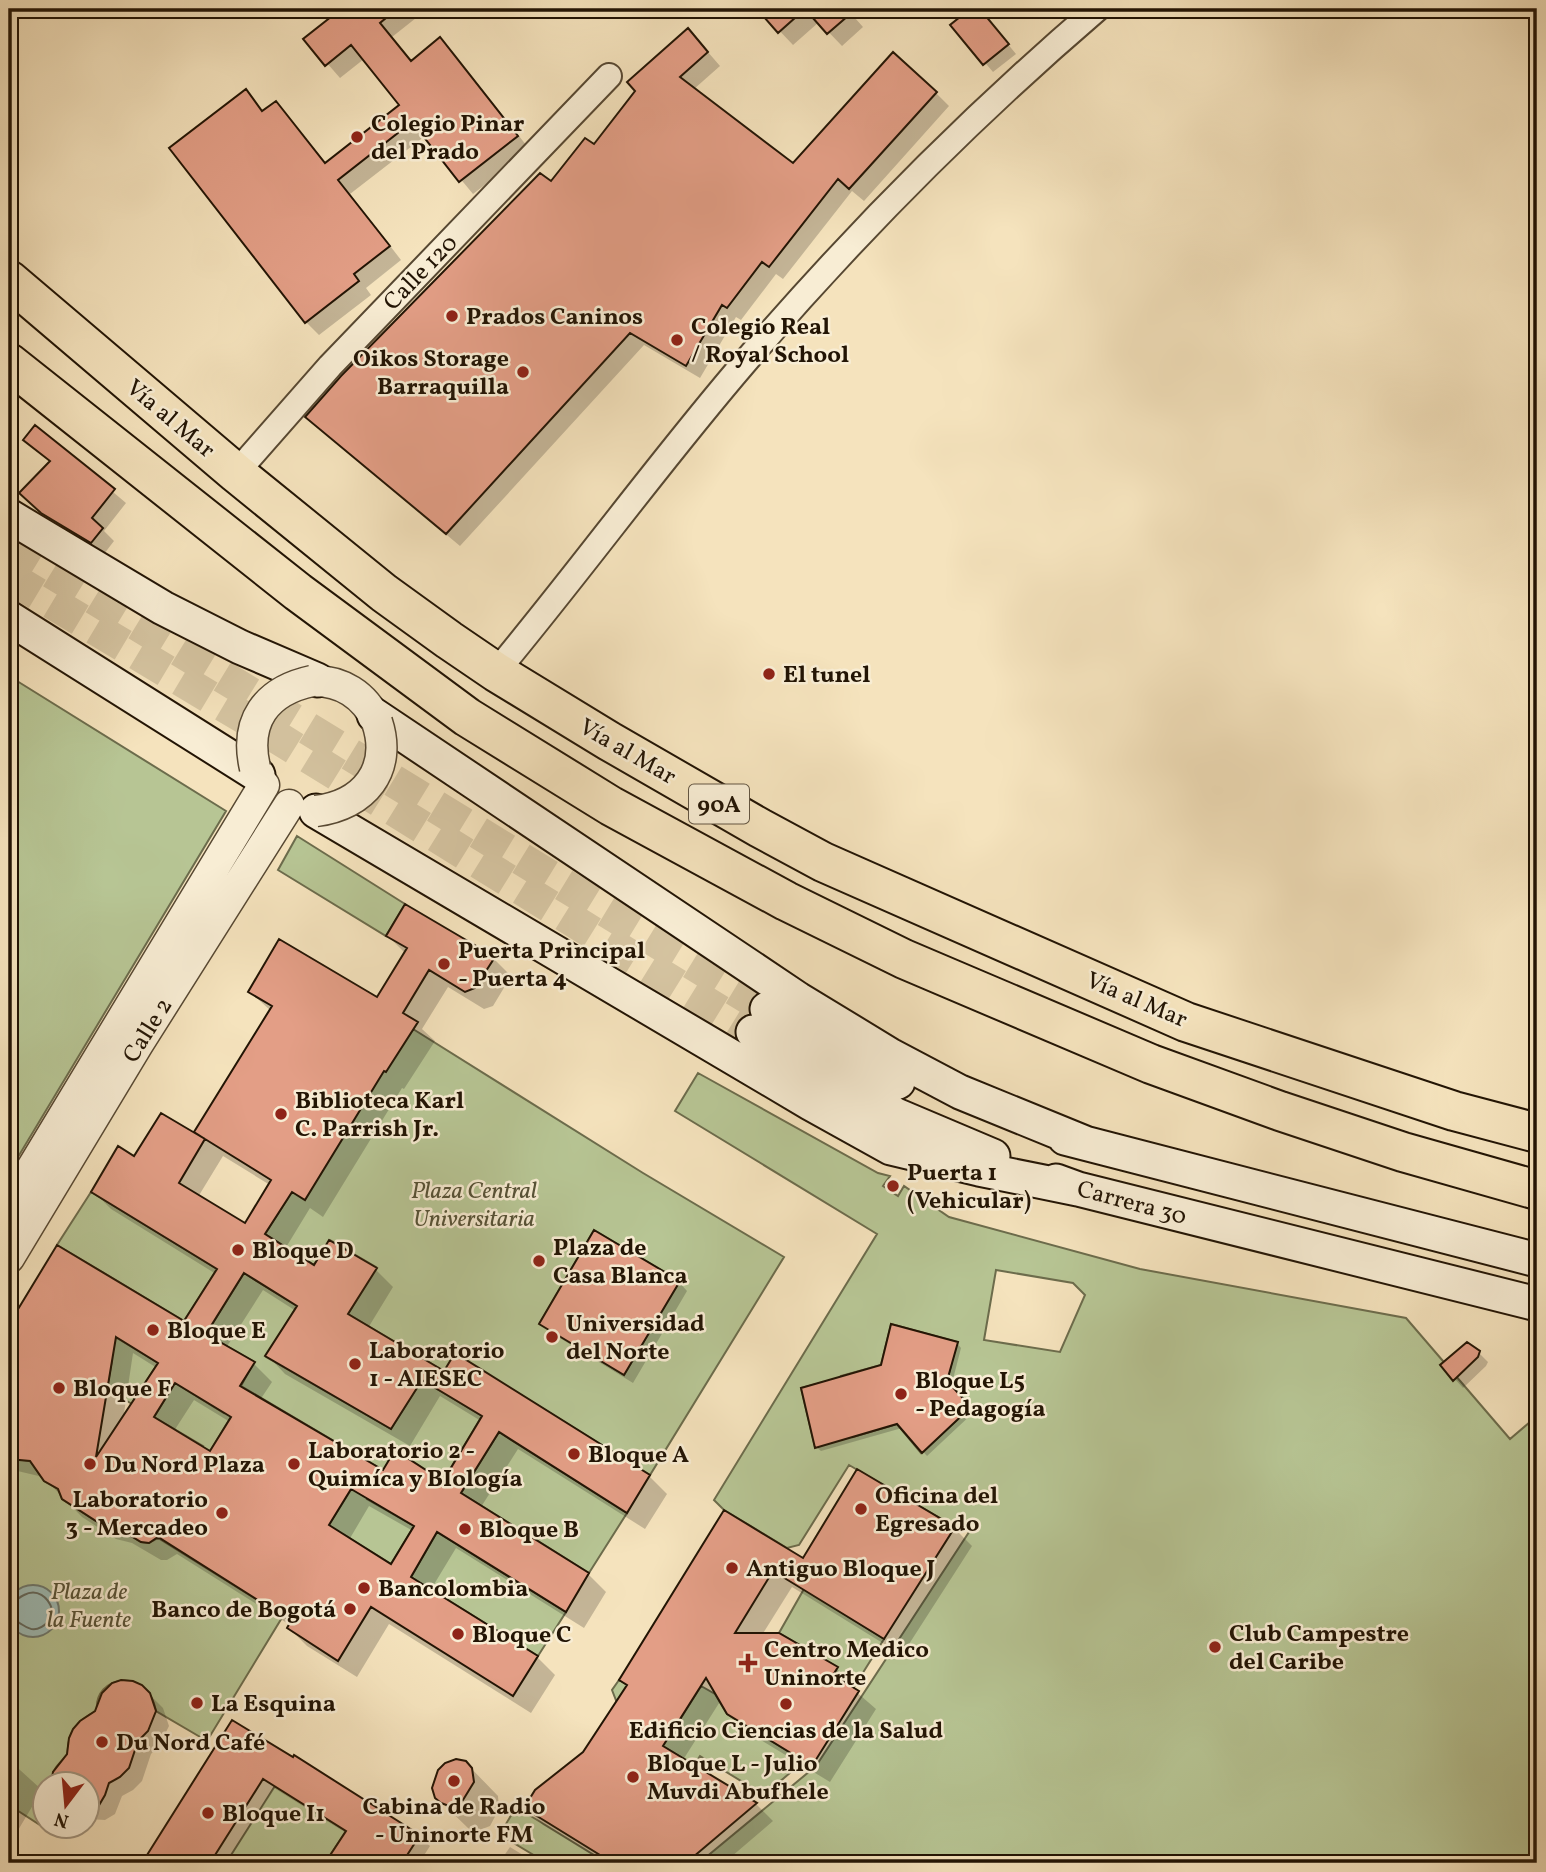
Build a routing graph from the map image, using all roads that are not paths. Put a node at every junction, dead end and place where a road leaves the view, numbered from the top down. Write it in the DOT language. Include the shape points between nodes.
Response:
graph roads {
  1 [pos="1097,9"];
  2 [pos="609,76"];
  3 [pos="9,280"];
  4 [pos="9,363"];
  5 [pos="236,473"];
  6 [pos="9,516"];
  7 [pos="9,618"];
  8 [pos="496,672"];
  9 [pos="314,681"];
  10 [pos="375,718"];
  11 [pos="259,776"];
  12 [pos="303,808"];
  13 [pos="126,1037"];
  14 [pos="1537,1133"];
  15 [pos="1085,1143"];
  16 [pos="1078,1189"];
  17 [pos="1537,1190"];
  18 [pos="9,1206"];
  19 [pos="9,1258"];
  20 [pos="1537,1260"];
  21 [pos="1537,1304"];
  1 -- 8 [label="street" via="1025,72 842,251 743,364"];
  2 -- 5 [label="street, Calle 120" via="330,366"];
  3 -- 5 [label="highway, Vía al Mar / 90A"];
  4 -- 17 [label="highway, 90A" via="298,592 467,717 611,806 774,895 904,959 1151,1064 1378,1143"];
  5 -- 8 [label="highway, Vía al Mar / 90A" via="384,593"];
  6 -- 9 [label="main road" via="163,608"];
  7 -- 11 [label="main road"];
  8 -- 14 [label="highway, Vía al Mar / 90A" via="836,867 1186,1021 1454,1111"];
  9 -- 10 [label="street" via="352,691"];
  9 -- 11 [label="street, bridge" via="292,685 274,696 261,712 251,751"];
  10 -- 12 [label="street, bridge" via="382,754 367,788 335,809"];
  10 -- 15 [label="main road" via="798,999 890,1055 960,1092"];
  11 -- 12 [label="street" via="280,800"];
  11 -- 13 [label="street, Calle 2"];
  12 -- 13 [label="street, Calle 2"];
  12 -- 16 [label="main road" via="891,1148"];
  13 -- 18 [label="street, Calle 2"];
  13 -- 19 [label="street, Calle 2"];
  15 -- 16 [label="main road, Carrera 30" via="976,1113 760,1020 896,1115"];
  15 -- 20 [label="main road, Carrera 30"];
  16 -- 21 [label="main road, Carrera 30"];
}
